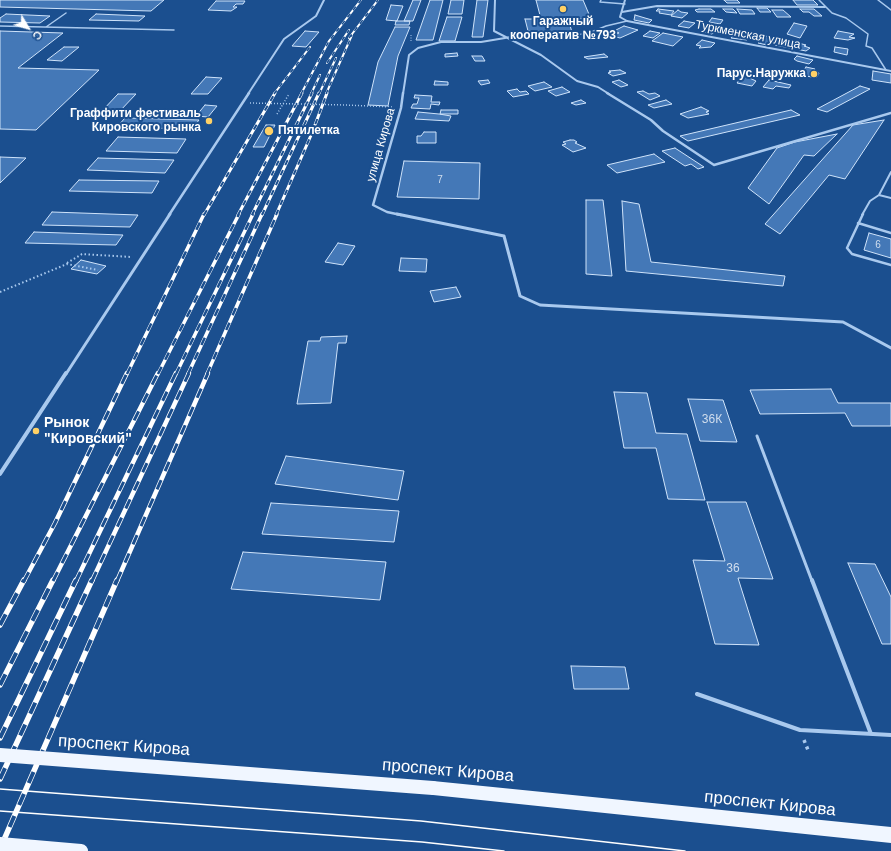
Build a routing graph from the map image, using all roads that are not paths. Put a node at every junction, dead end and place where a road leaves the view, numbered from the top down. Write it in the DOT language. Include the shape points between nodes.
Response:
graph roads {
  1 [pos="324,0"];
  2 [pos="495,0"];
  3 [pos="601,0"];
  4 [pos="625,0"];
  5 [pos="819,0"];
  6 [pos="878,0"];
  7 [pos="625,4"];
  8 [pos="825,7"];
  9 [pos="891,10"];
  10 [pos="622,12"];
  11 [pos="66,13"];
  12 [pos="627,21"];
  13 [pos="0,26"];
  14 [pos="46,27"];
  15 [pos="174,30"];
  16 [pos="505,38"];
  17 [pos="886,70"];
  18 [pos="891,71"];
  19 [pos="891,113"];
  20 [pos="891,172"];
  21 [pos="879,195"];
  22 [pos="891,198"];
  23 [pos="858,223"];
  24 [pos="891,232"];
  25 [pos="891,265"];
  26 [pos="891,348"];
  27 [pos="757,436"];
  28 [pos="0,474"];
  29 [pos="697,694"];
  30 [pos="871,734"];
  31 [pos="891,735"];
  32 [pos="0,755"];
  33 [pos="891,835"];
  34 [pos="0,844"];
  35 [pos="81,851"];
  1 -- 28 [label="street" via="316,16 284,39"];
  2 -- 16 [label="street" via="494,31"];
  3 -- 7 [label="lane" via="600,2"];
  4 -- 7 [label="street"];
  5 -- 8 [label="lane"];
  6 -- 9 [label="lane"];
  7 -- 10 [label="street"];
  8 -- 10 [label="street" via="657,6"];
  8 -- 17 [label="lane" via="868,34 866,46 872,48"];
  10 -- 12 [label="street" via="620,17"];
  11 -- 14 [label="lane"];
  12 -- 16 [label="lane" via="589,33 568,36"];
  12 -- 17 [label="street, Туркменская улица"];
  13 -- 14 [label="lane"];
  14 -- 15 [label="lane"];
  16 -- 19 [label="street" via="541,55 577,81 598,87 651,120 714,165"];
  16 -- 26 [label="street, улица Кирова" via="481,42 441,42 418,48 409,55 401,108 373,205 387,212 504,236 520,296 540,305 843,322"];
  17 -- 18 [label="street, Туркменская улица"];
  20 -- 21 [label="lane"];
  21 -- 22 [label="lane"];
  21 -- 23 [label="lane" via="870,201"];
  23 -- 24 [label="lane"];
  23 -- 25 [label="lane" via="847,248 852,254"];
  27 -- 30 [label="lane"];
  29 -- 30 [label="lane" via="800,730"];
  30 -- 31 [label="lane"];
  32 -- 33 [label="main road, проспект Кирова, bridge" via="433,788"];
  34 -- 35 [label="main road, bridge"];
}
